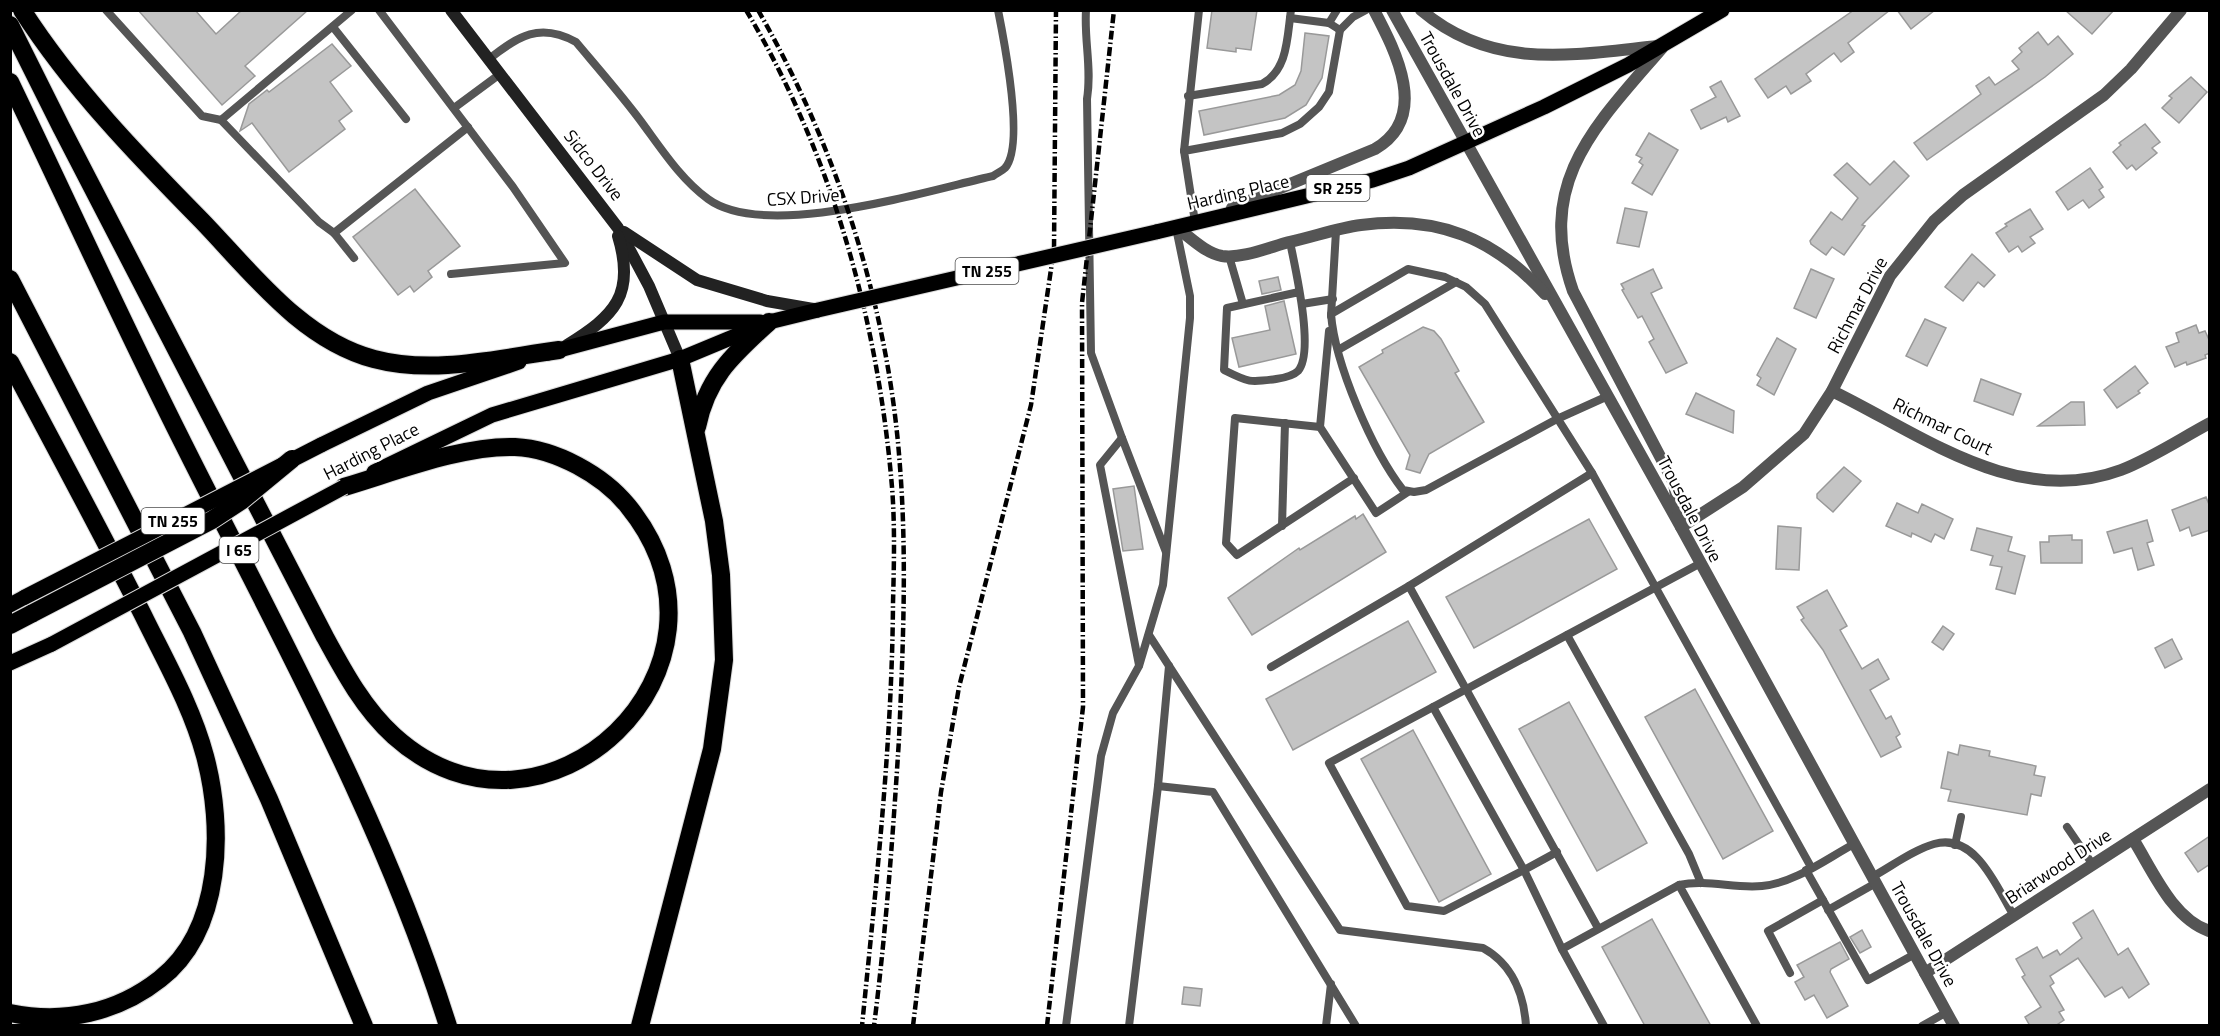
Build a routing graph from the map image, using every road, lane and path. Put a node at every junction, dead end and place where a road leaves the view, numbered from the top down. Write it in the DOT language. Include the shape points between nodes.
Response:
graph roads {
  1 [pos="22,10"];
  2 [pos="106,10"];
  3 [pos="352,10"];
  4 [pos="379,10"];
  5 [pos="998,10"];
  6 [pos="1086,10"];
  7 [pos="1198,10"];
  8 [pos="1337,10"];
  9 [pos="1366,10"];
  10 [pos="1374,10"];
  11 [pos="1392,10"];
  12 [pos="1421,10"];
  13 [pos="1722,10"];
  14 [pos="2181,10"];
  15 [pos="458,13"];
  16 [pos="1290,14"];
  17 [pos="1329,23"];
  18 [pos="10,25"];
  19 [pos="333,27"];
  20 [pos="1340,30"];
  21 [pos="1665,45"];
  22 [pos="489,59"];
  23 [pos="501,74"];
  24 [pos="10,82"];
  25 [pos="1188,96"];
  26 [pos="454,108"];
  27 [pos="406,119"];
  28 [pos="221,120"];
  29 [pos="468,128"];
  30 [pos="1465,144"];
  31 [pos="1184,151"];
  32 [pos="1201,220"];
  33 [pos="615,223"];
  34 [pos="1176,227"];
  35 [pos="1336,231"];
  36 [pos="1156,232"];
  37 [pos="334,233"];
  38 [pos="1290,242"];
  39 [pos="1229,256"];
  40 [pos="354,258"];
  41 [pos="451,274"];
  42 [pos="10,279"];
  43 [pos="1456,282"];
  44 [pos="1299,292"];
  45 [pos="1333,299"];
  46 [pos="1243,304"];
  47 [pos="1302,304"];
  48 [pos="818,310"];
  49 [pos="1560,311"];
  50 [pos="1331,314"];
  51 [pos="664,322"];
  52 [pos="769,322"];
  53 [pos="559,350"];
  54 [pos="1338,350"];
  55 [pos="680,359"];
  56 [pos="10,362"];
  57 [pos="1832,391"];
  58 [pos="1608,396"];
  59 [pos="1557,419"];
  60 [pos="1285,423"];
  61 [pos="2210,423"];
  62 [pos="1320,427"];
  63 [pos="696,434"];
  64 [pos="1122,438"];
  65 [pos="292,459"];
  66 [pos="1592,472"];
  67 [pos="1354,478"];
  68 [pos="344,486"];
  69 [pos="1408,492"];
  70 [pos="1282,526"];
  71 [pos="1680,527"];
  72 [pos="1167,553"];
  73 [pos="1699,564"];
  74 [pos="1409,586"];
  75 [pos="1657,587"];
  76 [pos="10,605"];
  77 [pos="29,605"];
  78 [pos="10,625"];
  79 [pos="1149,635"];
  80 [pos="1568,635"];
  81 [pos="10,663"];
  82 [pos="1139,666"];
  83 [pos="1169,666"];
  84 [pos="1271,667"];
  85 [pos="1468,689"];
  86 [pos="1433,707"];
  87 [pos="1158,786"];
  88 [pos="2210,789"];
  89 [pos="1961,817"];
  90 [pos="2067,827"];
  91 [pos="2133,839"];
  92 [pos="1854,844"];
  93 [pos="1955,845"];
  94 [pos="1557,852"];
  95 [pos="2092,865"];
  96 [pos="1808,869"];
  97 [pos="1524,870"];
  98 [pos="1874,880"];
  99 [pos="1701,883"];
  100 [pos="1679,885"];
  101 [pos="1823,900"];
  102 [pos="1828,910"];
  103 [pos="2014,916"];
  104 [pos="1599,928"];
  105 [pos="2209,931"];
  106 [pos="1562,949"];
  107 [pos="1915,954"];
  108 [pos="1790,973"];
  109 [pos="1925,973"];
  110 [pos="1331,984"];
  111 [pos="10,1012"];
  112 [pos="1947,1012"];
  113 [pos="364,1026"];
  114 [pos="448,1026"];
  115 [pos="640,1026"];
  116 [pos="1066,1026"];
  117 [pos="1129,1026"];
  118 [pos="1326,1026"];
  119 [pos="1356,1026"];
  120 [pos="1526,1026"];
  121 [pos="1604,1026"];
  122 [pos="1757,1026"];
  123 [pos="1922,1026"];
  124 [pos="1954,1026"];
  1 -- 53 [label="highway" via="75,84 137,155 308,327 364,356 409,365 478,362"];
  2 -- 28 [label="lane" via="202,116"];
  3 -- 19 [label="lane"];
  4 -- 26 [label="lane"];
  5 -- 22 [label="lane, CSX Drive" via="1011,78 1011,153 1005,167 993,176 846,210 779,217 732,212 684,179 576,42 551,33 526,34"];
  6 -- 64 [label="lane" via="1091,76 1087,99 1091,353"];
  7 -- 25 [label="lane"];
  8 -- 17 [label="lane"];
  9 -- 20 [label="lane"];
  10 -- 32 [label="street" via="1393,46 1404,87 1400,122 1392,137 1344,162"];
  11 -- 30 [label="street, Trousdale Drive"];
  12 -- 21 [label="street" via="1469,40 1525,55"];
  13 -- 21 [label="main road, Harding Place / SR 255"];
  14 -- 57 [label="street, Richmar Drive" via="2125,76 2104,94 1963,195 1934,221 1890,276"];
  15 -- 22 [label="main road, Sidco Drive"];
  16 -- 17 [label="lane"];
  16 -- 25 [label="lane" via="1283,63 1272,79"];
  17 -- 20 [label="lane"];
  18 -- 68 [label="highway" via="330,645 358,694 383,725 407,747 448,770 492,778 520,778 561,768 590,754 617,733 638,709 661,662 668,626 667,592 659,558 648,535 611,488 568,462 506,447 472,451"];
  19 -- 27 [label="lane"];
  19 -- 28 [label="lane"];
  20 -- 31 [label="lane" via="1332,85 1326,99 1309,116 1282,133"];
  21 -- 30 [label="main road, Harding Place / SR 255"];
  21 -- 71 [label="street" via="1604,118 1578,158 1563,192 1560,231 1563,264 1573,291 1674,483"];
  22 -- 23 [label="main road, Sidco Drive"];
  23 -- 26 [label="lane"];
  23 -- 33 [label="main road, Sidco Drive"];
  24 -- 114 [label="highway, I 65" via="355,789"];
  25 -- 31 [label="lane"];
  26 -- 29 [label="lane"];
  28 -- 37 [label="lane"];
  29 -- 37 [label="lane"];
  29 -- 41 [label="lane" via="565,263"];
  30 -- 32 [label="main road, Harding Place / SR 255" via="1373,180"];
  30 -- 49 [label="street, Trousdale Drive"];
  31 -- 32 [label="lane"];
  32 -- 34 [label="main road, Harding Place / SR 255"];
  33 -- 48 [label="main road, TN 255" via="697,280 767,301"];
  33 -- 51 [label="main road, Sidco Drive"];
  33 -- 53 [label="main road" via="625,266 621,295 604,319"];
  34 -- 36 [label="main road, Harding Place / SR 255"];
  34 -- 39 [label="street" via="1207,250"];
  34 -- 72 [label="lane" via="1190,296 1190,318"];
  35 -- 38 [label="street"];
  35 -- 45 [label="lane"];
  35 -- 49 [label="street" via="1394,222 1460,233 1513,261"];
  36 -- 48 [label="main road, Harding Place / TN 255, bridge"];
  37 -- 40 [label="lane"];
  38 -- 39 [label="street"];
  38 -- 44 [label="lane"];
  39 -- 46 [label="lane"];
  42 -- 113 [label="highway" via="192,632 269,799"];
  43 -- 50 [label="lane" via="1408,269"];
  43 -- 54 [label="lane"];
  43 -- 59 [label="lane" via="1493,313"];
  44 -- 46 [label="lane"];
  44 -- 47 [label="lane"];
  45 -- 47 [label="lane"];
  45 -- 50 [label="lane"];
  46 -- 47 [label="lane" via="1227,308 1224,369 1251,383 1298,371 1304,357"];
  48 -- 52 [label="main road, Harding Place / TN 255"];
  49 -- 58 [label="street, Trousdale Drive"];
  50 -- 54 [label="lane"];
  50 -- 62 [label="lane"];
  51 -- 52 [label="main road, Harding Place / TN 255"];
  51 -- 53 [label="main road, Harding Place / TN 255"];
  51 -- 55 [label="main road, Sidco Drive"];
  52 -- 55 [label="main road, Harding Place / TN 255"];
  52 -- 63 [label="highway" via="734,354 711,383"];
  53 -- 65 [label="main road, Harding Place / TN 255, bridge" via="428,393"];
  54 -- 69 [label="lane" via="1384,461"];
  55 -- 63 [label="highway"];
  55 -- 68 [label="main road, Harding Place / TN 255" via="492,415"];
  56 -- 111 [label="highway" via="101,531 184,700 204,753 215,819 214,860 202,919 186,952 163,977 117,1005 89,1014 49,1017"];
  57 -- 61 [label="street, Richmar Court" via="1968,461 2012,476 2045,480 2091,478 2121,470"];
  57 -- 71 [label="street, Richmar Drive" via="1804,435 1789,450 1743,487"];
  58 -- 59 [label="lane"];
  58 -- 71 [label="street, Trousdale Drive"];
  59 -- 66 [label="lane"];
  59 -- 69 [label="lane" via="1426,490"];
  60 -- 62 [label="lane"];
  60 -- 70 [label="lane"];
  60 -- 70 [label="lane" via="1235,418 1226,543 1237,555"];
  62 -- 67 [label="lane"];
  63 -- 115 [label="highway" via="721,575 722,688 712,749"];
  64 -- 72 [label="lane"];
  64 -- 82 [label="lane" via="1100,465"];
  65 -- 77 [label="highway, bridge" via="212,520"];
  66 -- 74 [label="lane"];
  66 -- 75 [label="lane"];
  67 -- 69 [label="lane" via="1376,513"];
  67 -- 70 [label="lane"];
  68 -- 81 [label="main road, Harding Place / TN 255, bridge"];
  71 -- 73 [label="street, Trousdale Drive"];
  72 -- 79 [label="lane"];
  73 -- 75 [label="lane"];
  73 -- 92 [label="street, Trousdale Drive"];
  74 -- 84 [label="lane"];
  74 -- 85 [label="lane"];
  75 -- 80 [label="lane"];
  75 -- 96 [label="lane"];
  76 -- 77 [label="main road"];
  77 -- 78 [label="highway"];
  79 -- 82 [label="lane"];
  79 -- 83 [label="lane"];
  80 -- 85 [label="lane"];
  80 -- 99 [label="lane" via="1689,854"];
  82 -- 116 [label="lane" via="1113,713 1101,756"];
  83 -- 87 [label="lane"];
  83 -- 120 [label="lane" via="1340,930 1483,948 1510,972 1522,999"];
  85 -- 86 [label="lane"];
  85 -- 94 [label="lane"];
  86 -- 97 [label="lane"];
  86 -- 97 [label="lane" via="1329,763 1407,906 1444,911"];
  87 -- 110 [label="lane" via="1213,792"];
  87 -- 117 [label="lane"];
  88 -- 91 [label="street, Briarwood Drive"];
  89 -- 93 [label="lane"];
  90 -- 95 [label="lane"];
  91 -- 95 [label="street, Briarwood Drive"];
  91 -- 105 [label="street" via="2179,909"];
  92 -- 96 [label="lane"];
  92 -- 98 [label="street, Trousdale Drive"];
  93 -- 98 [label="lane" via="1927,847"];
  93 -- 103 [label="lane" via="1979,858"];
  94 -- 97 [label="lane"];
  94 -- 104 [label="lane"];
  95 -- 103 [label="street, Briarwood Drive"];
  96 -- 99 [label="lane" via="1782,882 1761,886"];
  96 -- 101 [label="lane"];
  97 -- 106 [label="lane"];
  98 -- 102 [label="lane"];
  98 -- 107 [label="street, Trousdale Drive"];
  99 -- 100 [label="lane"];
  100 -- 104 [label="lane"];
  100 -- 122 [label="lane"];
  101 -- 102 [label="lane"];
  101 -- 108 [label="lane" via="1768,931"];
  102 -- 107 [label="lane" via="1868,980"];
  103 -- 109 [label="street, Briarwood Drive"];
  104 -- 106 [label="lane"];
  106 -- 121 [label="lane"];
  107 -- 109 [label="street, Trousdale Drive"];
  109 -- 112 [label="street, Trousdale Drive"];
  110 -- 118 [label="lane"];
  110 -- 119 [label="lane"];
  112 -- 123 [label="lane"];
  112 -- 124 [label="street, Trousdale Drive"];
}
